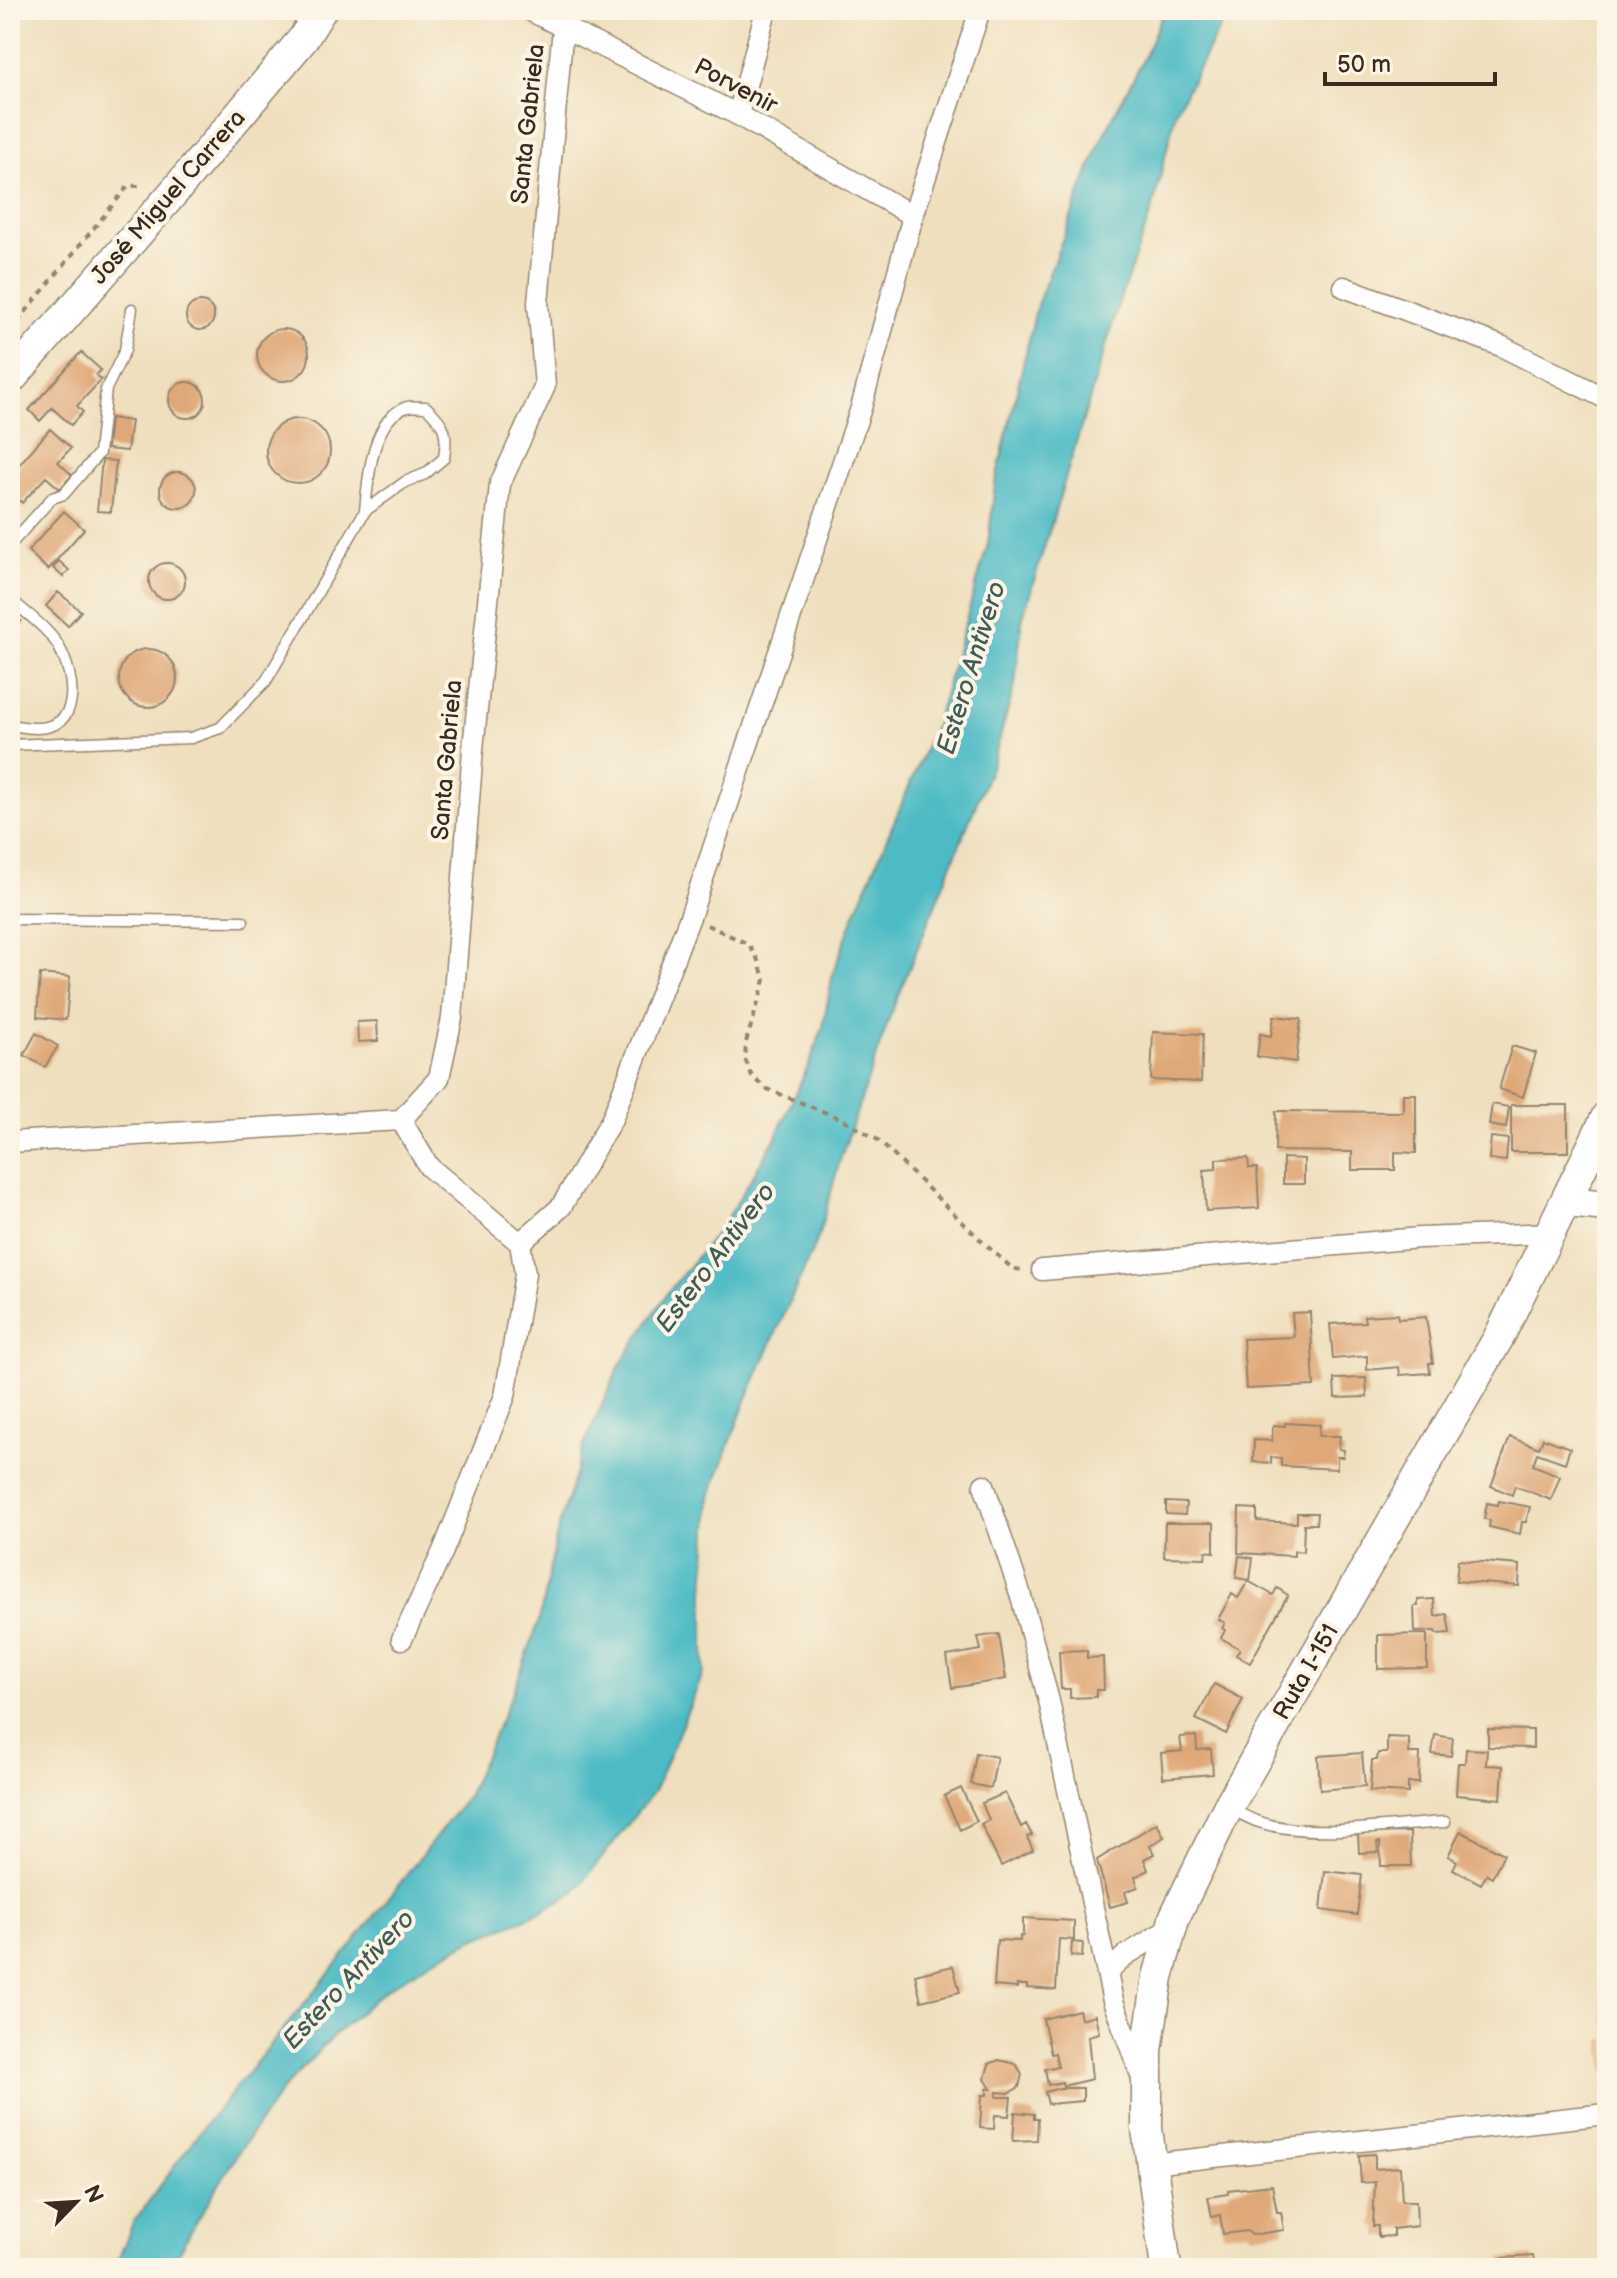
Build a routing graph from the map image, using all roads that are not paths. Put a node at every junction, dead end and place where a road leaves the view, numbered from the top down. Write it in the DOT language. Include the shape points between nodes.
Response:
graph roads {
  1 [pos="321,10"];
  2 [pos="529,10"];
  3 [pos="766,10"];
  4 [pos="980,10"];
  5 [pos="568,19"];
  6 [pos="738,115"];
  7 [pos="913,216"];
  8 [pos="1344,287"];
  9 [pos="132,309"];
  10 [pos="10,380"];
  11 [pos="1607,399"];
  12 [pos="365,511"];
  13 [pos="10,545"];
  14 [pos="10,599"];
  15 [pos="10,725"];
  16 [pos="10,745"];
  17 [pos="10,919"];
  18 [pos="243,921"];
  19 [pos="1607,1116"];
  20 [pos="401,1120"];
  21 [pos="10,1142"];
  22 [pos="1567,1202"];
  23 [pos="1607,1206"];
  24 [pos="1552,1233"];
  25 [pos="520,1243"];
  26 [pos="1042,1270"];
  27 [pos="984,1485"];
  28 [pos="402,1639"];
  29 [pos="1228,1807"];
  30 [pos="1445,1822"];
  31 [pos="1172,1927"];
  32 [pos="1107,1973"];
  33 [pos="1146,2089"];
  34 [pos="1607,2114"];
  35 [pos="1150,2164"];
  36 [pos="1166,2268"];
  1 -- 10 [label="street, José Miguel Carrera" via="303,39"];
  2 -- 5 [label="street, Porvenir"];
  3 -- 6 [label="street"];
  4 -- 7 [label="street"];
  5 -- 6 [label="street, Porvenir"];
  5 -- 20 [label="street, Santa Gabriela" via="539,290 545,386 500,484 452,1018 439,1078"];
  6 -- 7 [label="street, Porvenir"];
  7 -- 25 [label="street" via="861,408 690,917 612,1119 561,1207"];
  8 -- 11 [label="street" via="1501,346"];
  9 -- 13 [label="lane" via="125,350 106,389 99,453"];
  12 -- 12 [label="lane" via="374,449 384,424 406,407 426,407 442,420 444,458"];
  12 -- 16 [label="lane" via="266,681 220,728 191,738"];
  14 -- 15 [label="lane" via="58,644 73,696 61,719 46,727"];
  17 -- 18 [label="lane"];
  19 -- 22 [label="street, Ruta I-151"];
  20 -- 21 [label="street"];
  20 -- 25 [label="street" via="429,1167"];
  22 -- 23 [label="street"];
  22 -- 24 [label="street, Ruta I-151"];
  24 -- 26 [label="street" via="1420,1238"];
  24 -- 29 [label="street, Ruta I-151" via="1499,1337"];
  25 -- 28 [label="street" via="525,1274 505,1396"];
  27 -- 32 [label="street" via="1049,1701"];
  29 -- 30 [label="lane" via="1257,1822 1311,1830"];
  29 -- 31 [label="street, Ruta I-151"];
  31 -- 32 [label="street"];
  31 -- 33 [label="street, Ruta I-151" via="1152,2009"];
  32 -- 33 [label="street"];
  33 -- 35 [label="street, Ruta I-151"];
  34 -- 35 [label="street"];
  35 -- 36 [label="street, Ruta I-151"];
}
